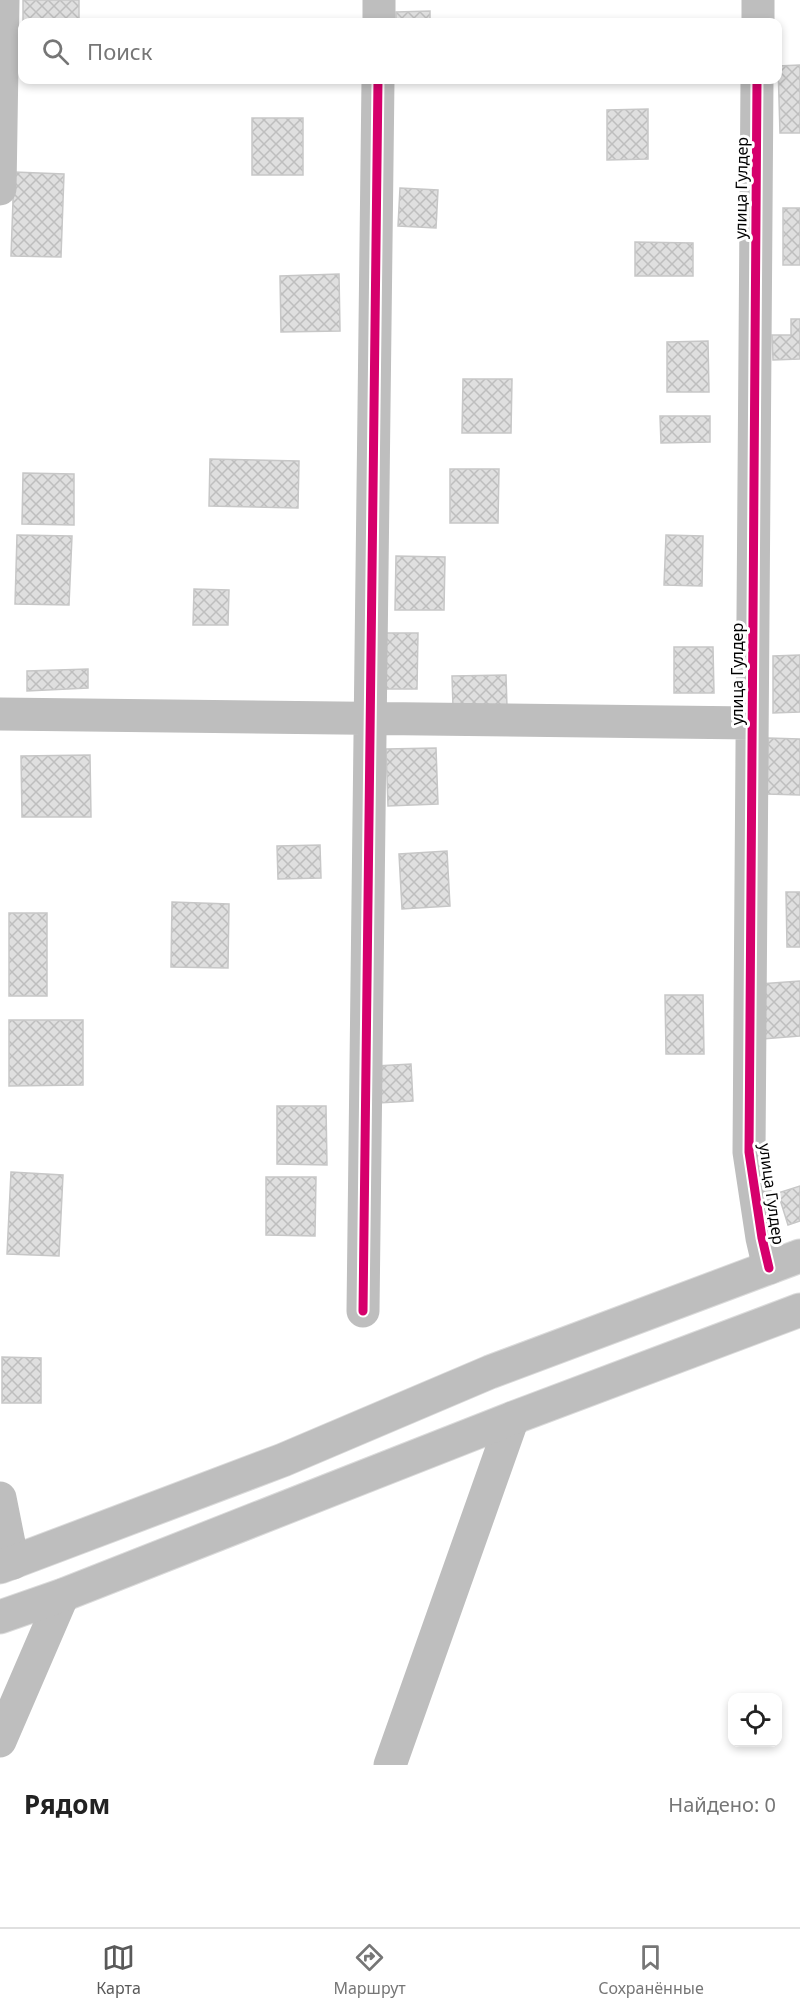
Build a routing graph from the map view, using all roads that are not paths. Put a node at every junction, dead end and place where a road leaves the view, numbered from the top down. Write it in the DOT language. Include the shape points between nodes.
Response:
graph roads {
  1 [pos="3,0"];
  2 [pos="379,0"];
  3 [pos="758,0"];
  4 [pos="378,18"];
  5 [pos="758,18"];
  6 [pos="378,84"];
  7 [pos="757,84"];
  8 [pos="0,189"];
  9 [pos="0,714"];
  10 [pos="370,720"];
  11 [pos="752,723"];
  12 [pos="800,1256"];
  13 [pos="769,1268"];
  14 [pos="800,1310"];
  15 [pos="363,1311"];
  16 [pos="513,1418"];
  17 [pos="0,1498"];
  18 [pos="7,1565"];
  19 [pos="63,1595"];
  20 [pos="0,1617"];
  21 [pos="0,1741"];
  22 [pos="390,1765"];
  1 -- 8 [label="street"];
  2 -- 4 [label="street"];
  3 -- 5 [label="street"];
  6 -- 10 [label="street"];
  7 -- 11 [label="street, улица Гулдер"];
  9 -- 10 [label="street"];
  10 -- 11 [label="street"];
  10 -- 15 [label="street"];
  11 -- 13 [label="street, улица Гулдер" via="749,1152"];
  12 -- 13 [label="street"];
  13 -- 18 [label="street" via="490,1372 283,1460"];
  14 -- 16 [label="street"];
  16 -- 19 [label="street"];
  16 -- 22 [label="street"];
  17 -- 18 [label="street"];
  19 -- 20 [label="street"];
  19 -- 21 [label="street"];
}
